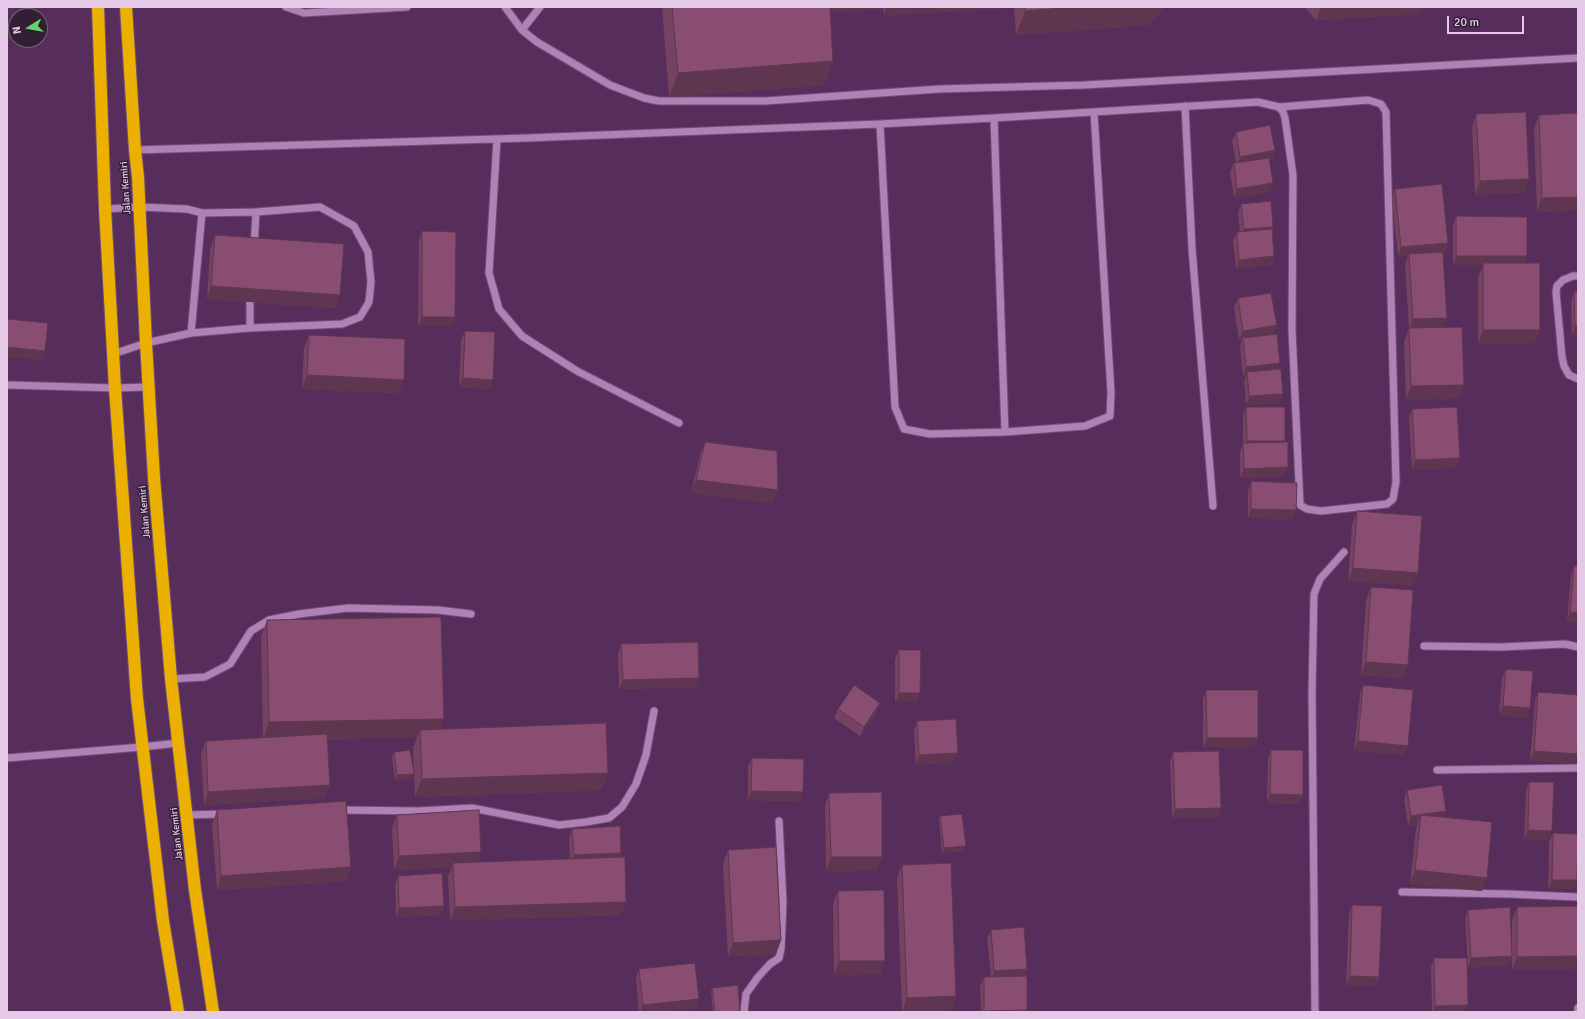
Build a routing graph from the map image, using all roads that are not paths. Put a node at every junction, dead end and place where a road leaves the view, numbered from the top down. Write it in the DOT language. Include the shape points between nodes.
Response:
graph roads {
  1 [pos="98,7"];
  2 [pos="126,7"];
  3 [pos="286,7"];
  4 [pos="408,7"];
  5 [pos="505,7"];
  6 [pos="540,7"];
  7 [pos="522,30"];
  8 [pos="1578,58"];
  9 [pos="1185,106"];
  10 [pos="1279,107"];
  11 [pos="1094,112"];
  12 [pos="994,118"];
  13 [pos="880,124"];
  14 [pos="497,139"];
  15 [pos="135,150"];
  16 [pos="139,207"];
  17 [pos="105,209"];
  18 [pos="256,212"];
  19 [pos="202,214"];
  20 [pos="254,252"];
  21 [pos="1578,276"];
  22 [pos="250,301"];
  23 [pos="250,328"];
  24 [pos="191,333"];
  25 [pos="146,343"];
  26 [pos="113,354"];
  27 [pos="1578,379"];
  28 [pos="7,385"];
  29 [pos="148,386"];
  30 [pos="115,388"];
  31 [pos="679,423"];
  32 [pos="1005,432"];
  33 [pos="1213,506"];
  34 [pos="1344,552"];
  35 [pos="471,614"];
  36 [pos="1424,646"];
  37 [pos="1578,647"];
  38 [pos="171,679"];
  39 [pos="654,711"];
  40 [pos="178,743"];
  41 [pos="142,748"];
  42 [pos="7,758"];
  43 [pos="1578,768"];
  44 [pos="1437,770"];
  45 [pos="335,810"];
  46 [pos="233,814"];
  47 [pos="186,815"];
  48 [pos="779,821"];
  49 [pos="1402,892"];
  50 [pos="1578,897"];
  51 [pos="1578,1008"];
  52 [pos="178,1012"];
  53 [pos="213,1012"];
  54 [pos="744,1012"];
  55 [pos="1315,1012"];
  56 [pos="1578,1012"];
  1 -- 17 [label="highway, Jalan Kemiri"];
  2 -- 15 [label="highway, Jalan Kemiri"];
  3 -- 4 [label="street" via="304,13"];
  5 -- 7 [label="street"];
  6 -- 7 [label="street"];
  7 -- 8 [label="street" via="537,42 610,85 659,101 765,101 939,89 1084,85"];
  9 -- 10 [label="street" via="1258,102"];
  9 -- 11 [label="street"];
  9 -- 33 [label="street" via="1192,248"];
  10 -- 10 [label="street" via="1285,118 1293,175 1292,330 1300,505 1321,511 1387,504 1392,499 1396,482 1386,112 1381,104 1368,100"];
  11 -- 12 [label="street"];
  11 -- 32 [label="street" via="1111,385 1110,416 1085,426"];
  12 -- 13 [label="street"];
  12 -- 32 [label="street"];
  13 -- 14 [label="street"];
  13 -- 32 [label="street" via="895,407 904,429 930,434"];
  14 -- 15 [label="street"];
  14 -- 31 [label="street" via="489,273 499,309 522,336 577,371"];
  15 -- 16 [label="highway, Jalan Kemiri"];
  16 -- 17 [label="street"];
  16 -- 19 [label="street" via="187,209"];
  16 -- 25 [label="highway, Jalan Kemiri"];
  17 -- 26 [label="highway, Jalan Kemiri"];
  18 -- 19 [label="street"];
  18 -- 20 [label="street"];
  18 -- 23 [label="street" via="320,207 354,226 368,252 371,282 369,302 360,317 348,322"];
  19 -- 24 [label="street"];
  21 -- 27 [label="street" via="1563,280 1557,286 1556,292 1564,366 1569,375"];
  22 -- 23 [label="street"];
  23 -- 24 [label="street"];
  24 -- 25 [label="street"];
  25 -- 26 [label="street"];
  25 -- 29 [label="highway, Jalan Kemiri"];
  26 -- 30 [label="highway, Jalan Kemiri"];
  28 -- 30 [label="street"];
  29 -- 30 [label="street"];
  29 -- 38 [label="highway, Jalan Kemiri"];
  30 -- 41 [label="highway, Jalan Kemiri"];
  34 -- 55 [label="street" via="1320,579 1314,594 1312,692"];
  35 -- 38 [label="street" via="438,610 348,608 268,620 251,630 230,664 205,677"];
  36 -- 37 [label="street" via="1501,647 1565,644"];
  38 -- 40 [label="highway, Jalan Kemiri"];
  39 -- 45 [label="street" via="646,754 636,784 622,807 609,818 559,825 472,808 419,811"];
  40 -- 41 [label="street"];
  40 -- 47 [label="highway, Jalan Kemiri"];
  41 -- 42 [label="street"];
  41 -- 52 [label="highway, Jalan Kemiri" via="163,921"];
  43 -- 44 [label="street"];
  46 -- 47 [label="street"];
  47 -- 53 [label="highway, Jalan Kemiri"];
  48 -- 54 [label="street" via="783,902 781,948 778,958 758,977 746,994"];
  49 -- 50 [label="street"];
  51 -- 56 [label="street"];
}
